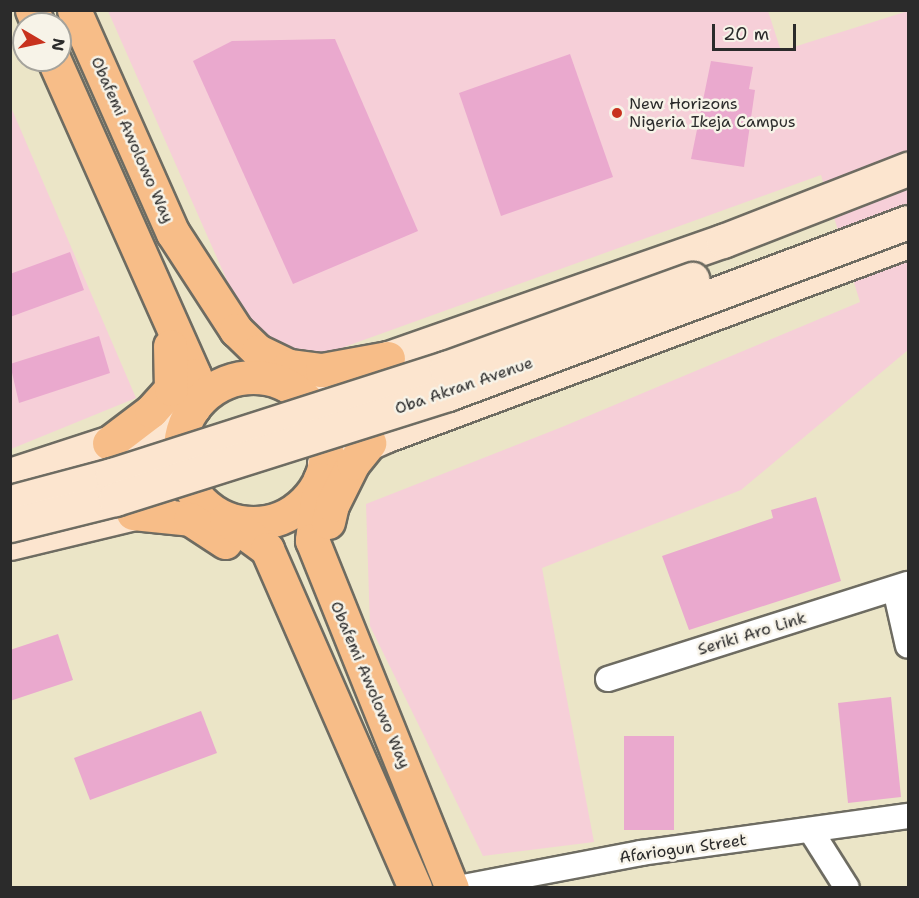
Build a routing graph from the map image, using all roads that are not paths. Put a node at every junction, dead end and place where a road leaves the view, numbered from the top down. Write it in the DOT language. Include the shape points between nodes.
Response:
graph roads {
  1 [pos="74,10"];
  2 [pos="59,72"];
  3 [pos="909,169"];
  4 [pos="909,200"];
  5 [pos="909,222"];
  6 [pos="909,241"];
  7 [pos="194,269"];
  8 [pos="564,296"];
  9 [pos="163,306"];
  10 [pos="388,358"];
  11 [pos="589,361"];
  12 [pos="287,385"];
  13 [pos="194,407"];
  14 [pos="109,443"];
  15 [pos="369,444"];
  16 [pos="322,470"];
  17 [pos="10,475"];
  18 [pos="10,502"];
  19 [pos="132,513"];
  20 [pos="224,518"];
  21 [pos="10,525"];
  22 [pos="10,543"];
  23 [pos="322,568"];
  24 [pos="902,586"];
  25 [pos="288,597"];
  26 [pos="909,646"];
  27 [pos="608,679"];
  28 [pos="909,816"];
  29 [pos="811,831"];
  30 [pos="415,888"];
  31 [pos="452,888"];
  32 [pos="458,888"];
  33 [pos="846,888"];
  1 -- 7 [label="main road, Obafemi Awolowo Way" via="173,233"];
  2 -- 9 [label="main road"];
  3 -- 8 [label="main road"];
  4 -- 18 [label="main road, Oba Akran Avenue, bridge" via="446,368 112,475"];
  5 -- 21 [label="main road, Oba Akran Avenue, bridge" via="448,394 115,499"];
  6 -- 11 [label="main road"];
  7 -- 10 [label="main road" via="236,330 258,351 289,366 322,370"];
  7 -- 12 [label="main road" via="236,359"];
  8 -- 10 [label="main road"];
  8 -- 11 [label="main road" via="550,317 553,340 564,358"];
  9 -- 13 [label="main road" via="194,375"];
  9 -- 14 [label="main road" via="173,365 171,389 151,411"];
  10 -- 12 [label="main road" via="302,387"];
  11 -- 15 [label="main road"];
  12 -- 13 [label="main road, Obafemi Awolowo Way" via="246,376 226,381"];
  12 -- 16 [label="main road, Obafemi Awolowo Way" via="304,397 317,415 325,435"];
  13 -- 14 [label="main road" via="148,430"];
  13 -- 20 [label="main road, Obafemi Awolowo Way" via="184,426 182,470 192,490"];
  14 -- 17 [label="main road"];
  15 -- 16 [label="main road"];
  15 -- 23 [label="main road" via="353,463 332,505"];
  16 -- 20 [label="main road" via="291,513 258,522"];
  16 -- 23 [label="main road, Obafemi Awolowo Way" via="312,540"];
  19 -- 20 [label="main road" via="179,502"];
  19 -- 22 [label="main road"];
  19 -- 25 [label="main road" via="190,519 251,558"];
  20 -- 25 [label="main road, Obafemi Awolowo Way" via="267,549"];
  23 -- 31 [label="main road, Obafemi Awolowo Way" via="424,809"];
  24 -- 26 [label="street"];
  24 -- 27 [label="street, Seriki Aro Link"];
  25 -- 30 [label="main road, Obafemi Awolowo Way"];
  28 -- 29 [label="street, Afariogun Street"];
  29 -- 32 [label="street, Afariogun Street" via="641,853"];
  29 -- 33 [label="street"];
}
